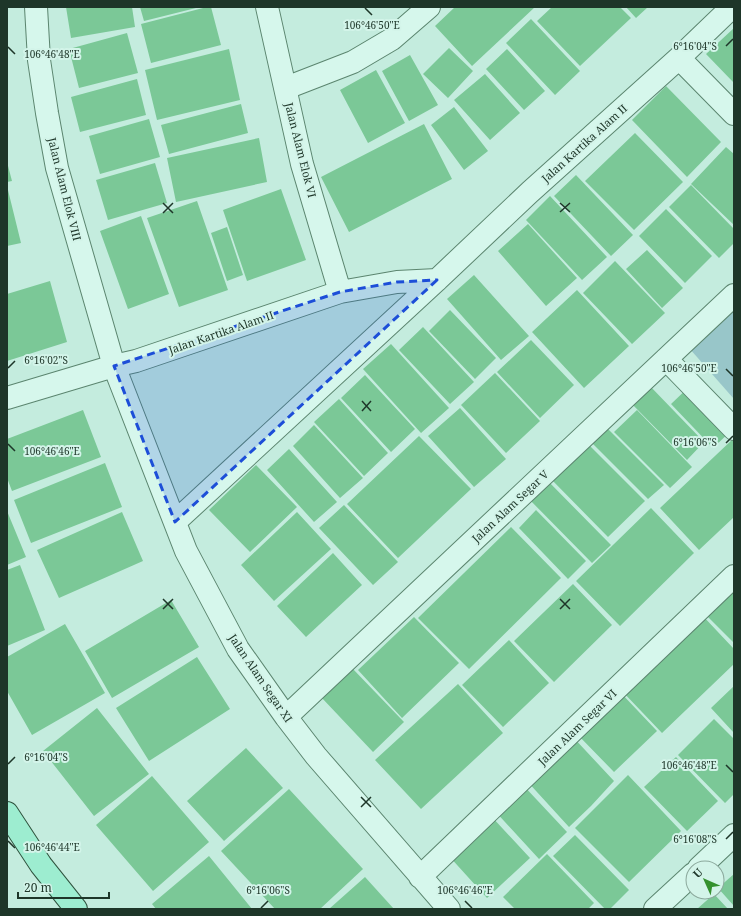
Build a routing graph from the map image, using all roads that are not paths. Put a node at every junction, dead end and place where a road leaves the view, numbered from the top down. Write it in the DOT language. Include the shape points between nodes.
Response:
graph roads {
  1 [pos="36,7"];
  2 [pos="267,7"];
  3 [pos="429,7"];
  4 [pos="732,7"];
  5 [pos="679,58"];
  6 [pos="286,88"];
  7 [pos="734,114"];
  8 [pos="437,280"];
  9 [pos="340,292"];
  10 [pos="734,295"];
  11 [pos="666,359"];
  12 [pos="114,366"];
  13 [pos="7,398"];
  14 [pos="734,429"];
  15 [pos="175,522"];
  16 [pos="734,576"];
  17 [pos="286,717"];
  18 [pos="7,813"];
  19 [pos="734,836"];
  20 [pos="708,860"];
  21 [pos="420,877"];
  22 [pos="685,881"];
  23 [pos="76,909"];
  24 [pos="449,909"];
  25 [pos="655,909"];
  1 -- 12 [label="street, Jalan Alam Elok VIII" via="46,113 57,168"];
  2 -- 6 [label="street, Jalan Alam Elok VI"];
  3 -- 6 [label="street" via="392,39 354,62"];
  4 -- 5 [label="street, Jalan Kartika Alam II"];
  5 -- 7 [label="street"];
  5 -- 8 [label="street, Jalan Kartika Alam II"];
  6 -- 9 [label="street, Jalan Alam Elok VI" via="302,164"];
  8 -- 9 [label="street, Jalan Kartika Alam II" via="397,282"];
  8 -- 15 [label="street, Jalan Kartika Alam II"];
  9 -- 12 [label="street, Jalan Kartika Alam II" via="136,361"];
  10 -- 11 [label="street, Jalan Alam Segar V"];
  11 -- 14 [label="street"];
  11 -- 17 [label="street, Jalan Alam Segar V"];
  12 -- 13 [label="street, Jalan Kartika Alam II"];
  12 -- 15 [label="street, Jalan Alam Segar XI"];
  15 -- 17 [label="street, Jalan Alam Segar XI" via="186,551 238,649"];
  16 -- 21 [label="street, Jalan Alam Segar VI"];
  17 -- 21 [label="street, Jalan Alam Segar XI" via="316,756"];
  18 -- 23 [label="main road" via="41,865"];
  19 -- 20 [label="street"];
  21 -- 24 [label="street, Jalan Alam Segar XI"];
  22 -- 25 [label="street"];
}
